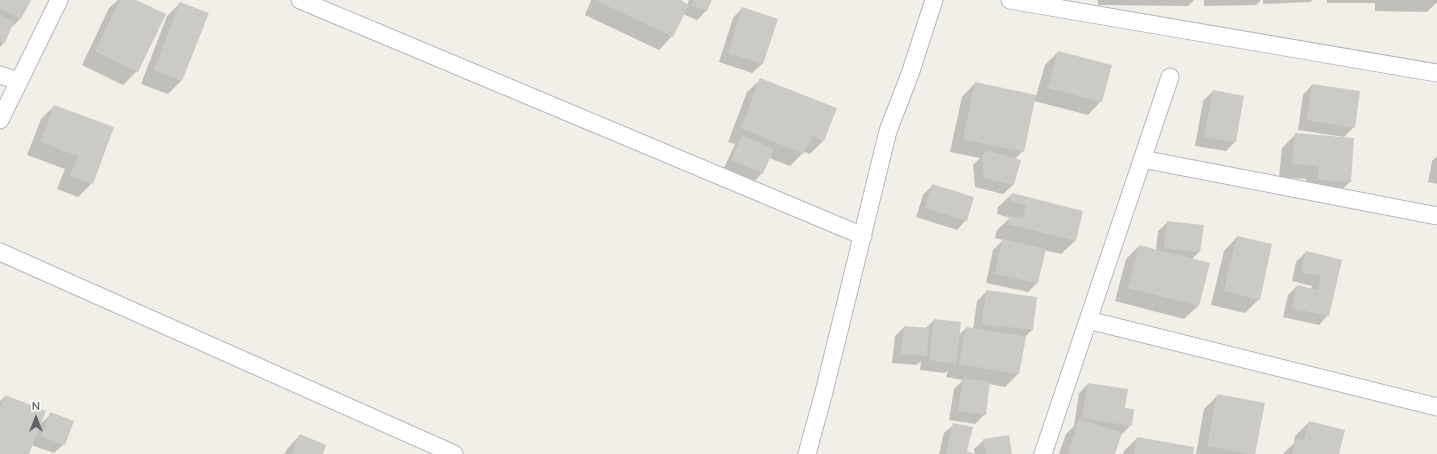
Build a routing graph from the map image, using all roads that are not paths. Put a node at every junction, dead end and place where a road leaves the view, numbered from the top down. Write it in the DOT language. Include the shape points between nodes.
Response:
graph roads {
  1 [pos="59,0"];
  2 [pos="300,0"];
  3 [pos="934,0"];
  4 [pos="1010,0"];
  5 [pos="1437,73"];
  6 [pos="0,75"];
  7 [pos="1170,77"];
  8 [pos="19,81"];
  9 [pos="0,120"];
  10 [pos="1142,159"];
  11 [pos="1437,216"];
  12 [pos="863,236"];
  13 [pos="0,252"];
  14 [pos="1088,320"];
  15 [pos="1437,407"];
  16 [pos="454,454"];
  17 [pos="807,454"];
  18 [pos="1043,454"];
  1 -- 8 [label="street"];
  2 -- 12 [label="street"];
  3 -- 12 [label="street" via="888,131"];
  4 -- 5 [label="street"];
  6 -- 8 [label="street"];
  7 -- 10 [label="street"];
  8 -- 9 [label="street"];
  10 -- 11 [label="street"];
  10 -- 14 [label="street"];
  12 -- 17 [label="street"];
  13 -- 16 [label="street"];
  14 -- 15 [label="street"];
  14 -- 18 [label="street"];
}
